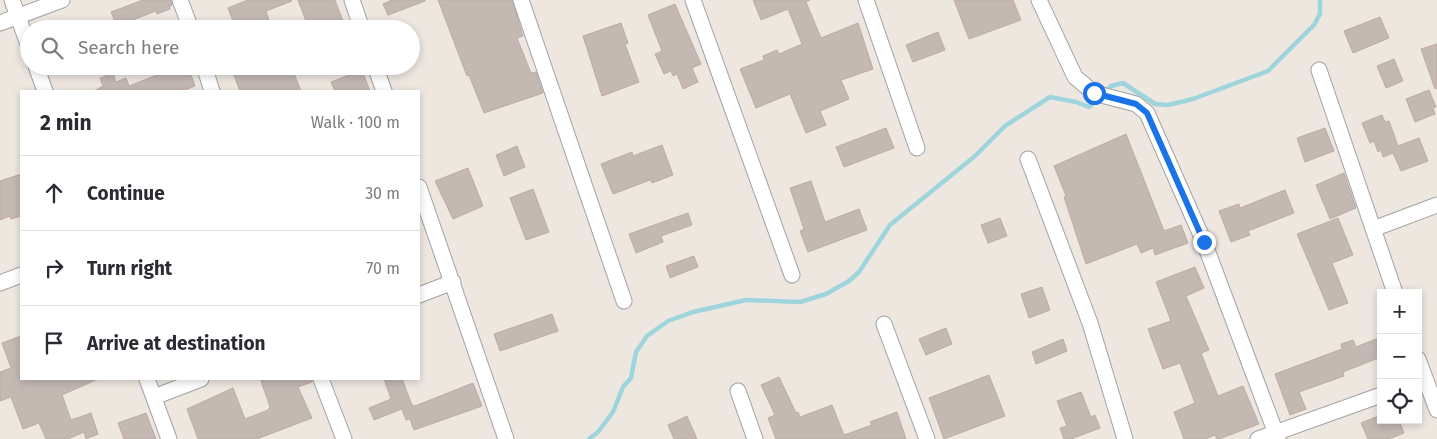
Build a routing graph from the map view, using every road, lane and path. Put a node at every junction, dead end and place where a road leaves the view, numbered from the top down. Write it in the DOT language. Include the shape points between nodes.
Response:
graph roads {
  1 [pos="12,0"];
  2 [pos="62,0"];
  3 [pos="180,0"];
  4 [pos="352,0"];
  5 [pos="521,0"];
  6 [pos="693,0"];
  7 [pos="866,0"];
  8 [pos="1039,0"];
  9 [pos="18,17"];
  10 [pos="187,20"];
  11 [pos="359,20"];
  12 [pos="20,22"];
  13 [pos="0,23"];
  14 [pos="1318,70"];
  15 [pos="39,75"];
  16 [pos="207,75"];
  17 [pos="378,75"];
  18 [pos="45,90"];
  19 [pos="212,90"];
  20 [pos="384,90"];
  21 [pos="917,148"];
  22 [pos="1028,159"];
  23 [pos="420,190"];
  24 [pos="1437,205"];
  25 [pos="1373,229"];
  26 [pos="20,275"];
  27 [pos="792,275"];
  28 [pos="453,282"];
  29 [pos="0,283"];
  30 [pos="1394,289"];
  31 [pos="420,295"];
  32 [pos="624,301"];
  33 [pos="884,324"];
  34 [pos="1427,378"];
  35 [pos="147,380"];
  36 [pos="198,380"];
  37 [pos="321,380"];
  38 [pos="738,391"];
  39 [pos="154,397"];
  40 [pos="1377,397"];
  41 [pos="1437,410"];
  42 [pos="1277,436"];
  43 [pos="169,439"];
  44 [pos="344,439"];
  45 [pos="506,439"];
  46 [pos="755,439"];
  47 [pos="926,439"];
  48 [pos="1125,439"];
  49 [pos="1258,439"];
  1 -- 9 [label="street"];
  2 -- 9 [label="street"];
  3 -- 10 [label="street"];
  4 -- 11 [label="street"];
  5 -- 32 [label="street"];
  6 -- 27 [label="street"];
  7 -- 21 [label="street"];
  8 -- 42 [label="street" via="1075,77 1094,93 1136,104 1147,113 1204,242"];
  9 -- 12 [label="street"];
  9 -- 13 [label="street"];
  14 -- 25 [label="street"];
  15 -- 18 [label="street"];
  16 -- 19 [label="street"];
  17 -- 20 [label="street"];
  22 -- 48 [label="street" via="1090,323"];
  23 -- 28 [label="street"];
  24 -- 25 [label="street"];
  25 -- 30 [label="street"];
  26 -- 29 [label="street"];
  28 -- 31 [label="street"];
  28 -- 45 [label="street"];
  33 -- 47 [label="street"];
  34 -- 41 [label="street"];
  35 -- 39 [label="street"];
  36 -- 39 [label="street"];
  37 -- 44 [label="street"];
  38 -- 46 [label="street"];
  39 -- 43 [label="street"];
  40 -- 42 [label="street"];
  42 -- 49 [label="street"];
}
